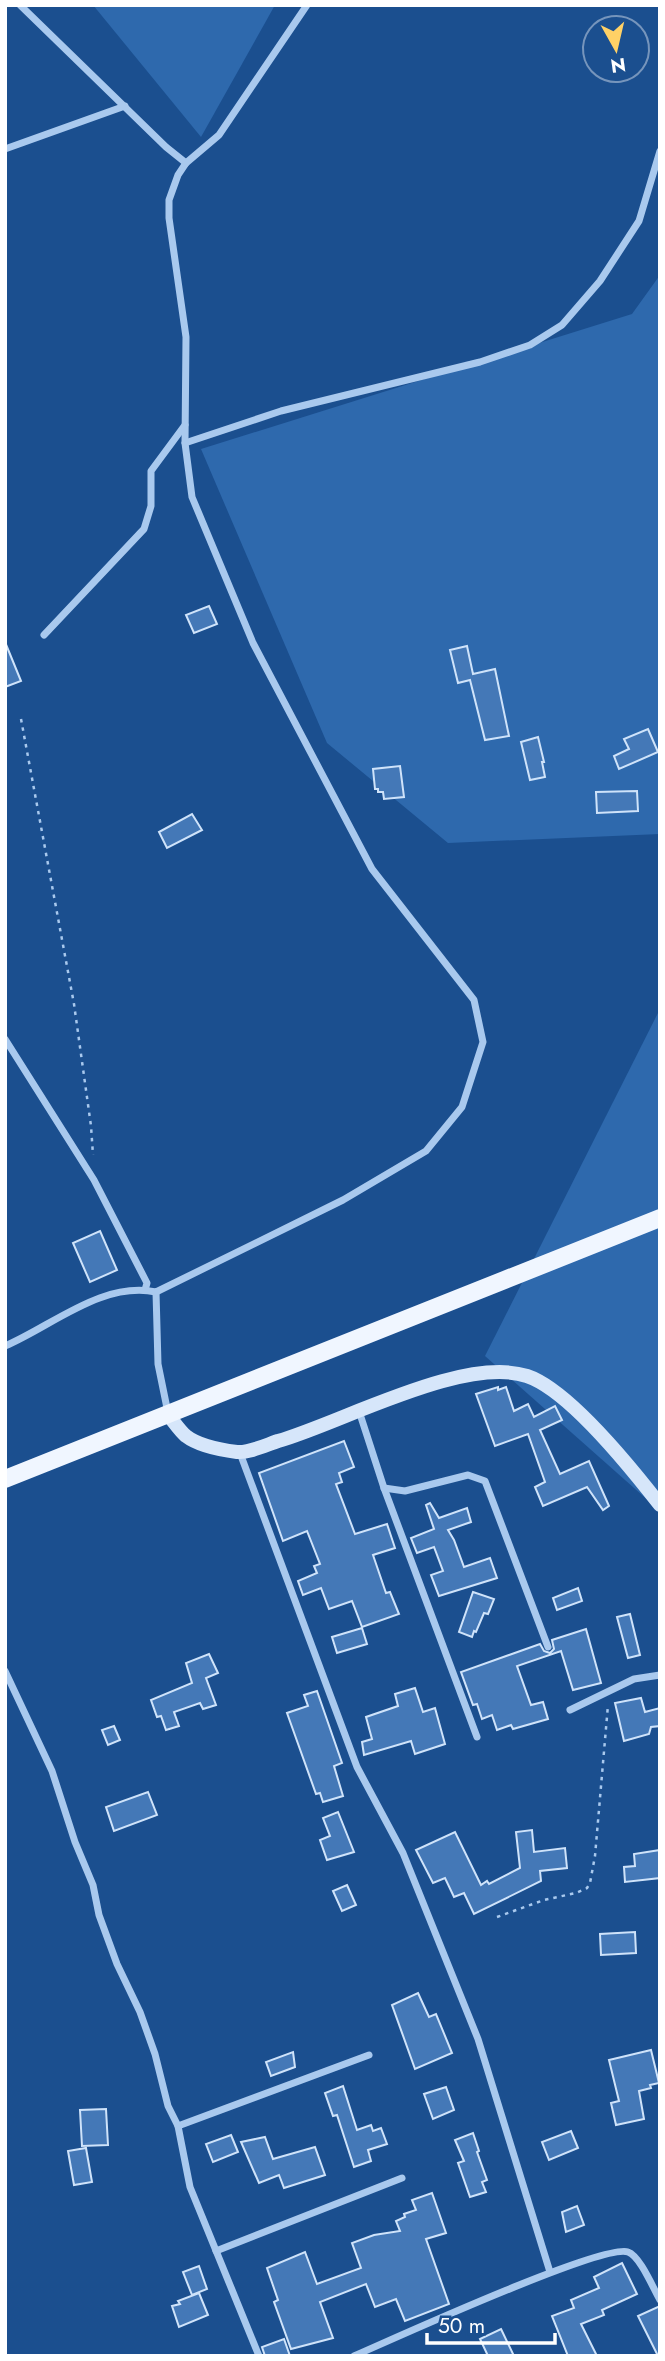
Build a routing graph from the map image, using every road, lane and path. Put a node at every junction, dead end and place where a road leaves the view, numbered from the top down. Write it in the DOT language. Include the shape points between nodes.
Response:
graph roads {
  1 [pos="20,5"];
  2 [pos="307,5"];
  3 [pos="125,106"];
  4 [pos="5,149"];
  5 [pos="660,151"];
  6 [pos="186,163"];
  7 [pos="185,424"];
  8 [pos="185,443"];
  9 [pos="44,635"];
  10 [pos="20,719"];
  11 [pos="5,1039"];
  12 [pos="94,1180"];
  13 [pos="660,1218"];
  14 [pos="145,1290"];
  15 [pos="156,1292"];
  16 [pos="5,1346"];
  17 [pos="359,1411"];
  18 [pos="169,1416"];
  19 [pos="240,1452"];
  20 [pos="5,1479"];
  21 [pos="384,1488"];
  22 [pos="660,1505"];
  23 [pos="548,1647"];
  24 [pos="5,1671"];
  25 [pos="660,1675"];
  26 [pos="615,1689"];
  27 [pos="570,1710"];
  28 [pos="477,1737"];
  29 [pos="497,1917"];
  30 [pos="369,2055"];
  31 [pos="178,2126"];
  32 [pos="402,2178"];
  33 [pos="216,2250"];
  34 [pos="550,2272"];
  35 [pos="660,2300"];
  36 [pos="258,2356"];
  37 [pos="354,2356"];
  1 -- 3 [label="street"];
  2 -- 6 [label="street" via="219,135"];
  3 -- 4 [label="street"];
  3 -- 6 [label="street"];
  5 -- 8 [label="street" via="639,221 600,281 562,326 530,345 480,362 281,411"];
  6 -- 7 [label="street" via="169,200 186,337"];
  7 -- 8 [label="street"];
  7 -- 9 [label="street" via="151,471 151,506 144,529"];
  8 -- 15 [label="street" via="192,497 253,643 372,869 474,1000 483,1042 462,1107 426,1152 342,1200"];
  10 -- 12 [label="path" via="74,1004"];
  11 -- 12 [label="street"];
  12 -- 14 [label="street" via="147,1283"];
  13 -- 18 [label="main road"];
  14 -- 15 [label="street"];
  14 -- 16 [label="street" via="98,1297"];
  15 -- 18 [label="street" via="158,1364"];
  17 -- 19 [label="street"];
  17 -- 21 [label="street"];
  17 -- 22 [label="street" via="468,1376 526,1375 573,1406"];
  18 -- 19 [label="street" via="187,1436"];
  18 -- 20 [label="main road"];
  19 -- 34 [label="street" via="357,1767 403,1853 478,2039"];
  21 -- 23 [label="street" via="405,1491 468,1475 485,1481"];
  21 -- 28 [label="street"];
  24 -- 31 [label="street" via="52,1771 110,1945 140,2012"];
  25 -- 26 [label="street" via="634,1679"];
  26 -- 27 [label="street"];
  26 -- 29 [label="path" via="608,1704 590,1883 576,1893"];
  30 -- 31 [label="street"];
  31 -- 33 [label="street" via="190,2187"];
  32 -- 33 [label="street"];
  33 -- 36 [label="street"];
  34 -- 35 [label="street" via="615,2250 628,2252"];
  34 -- 37 [label="street"];
}
